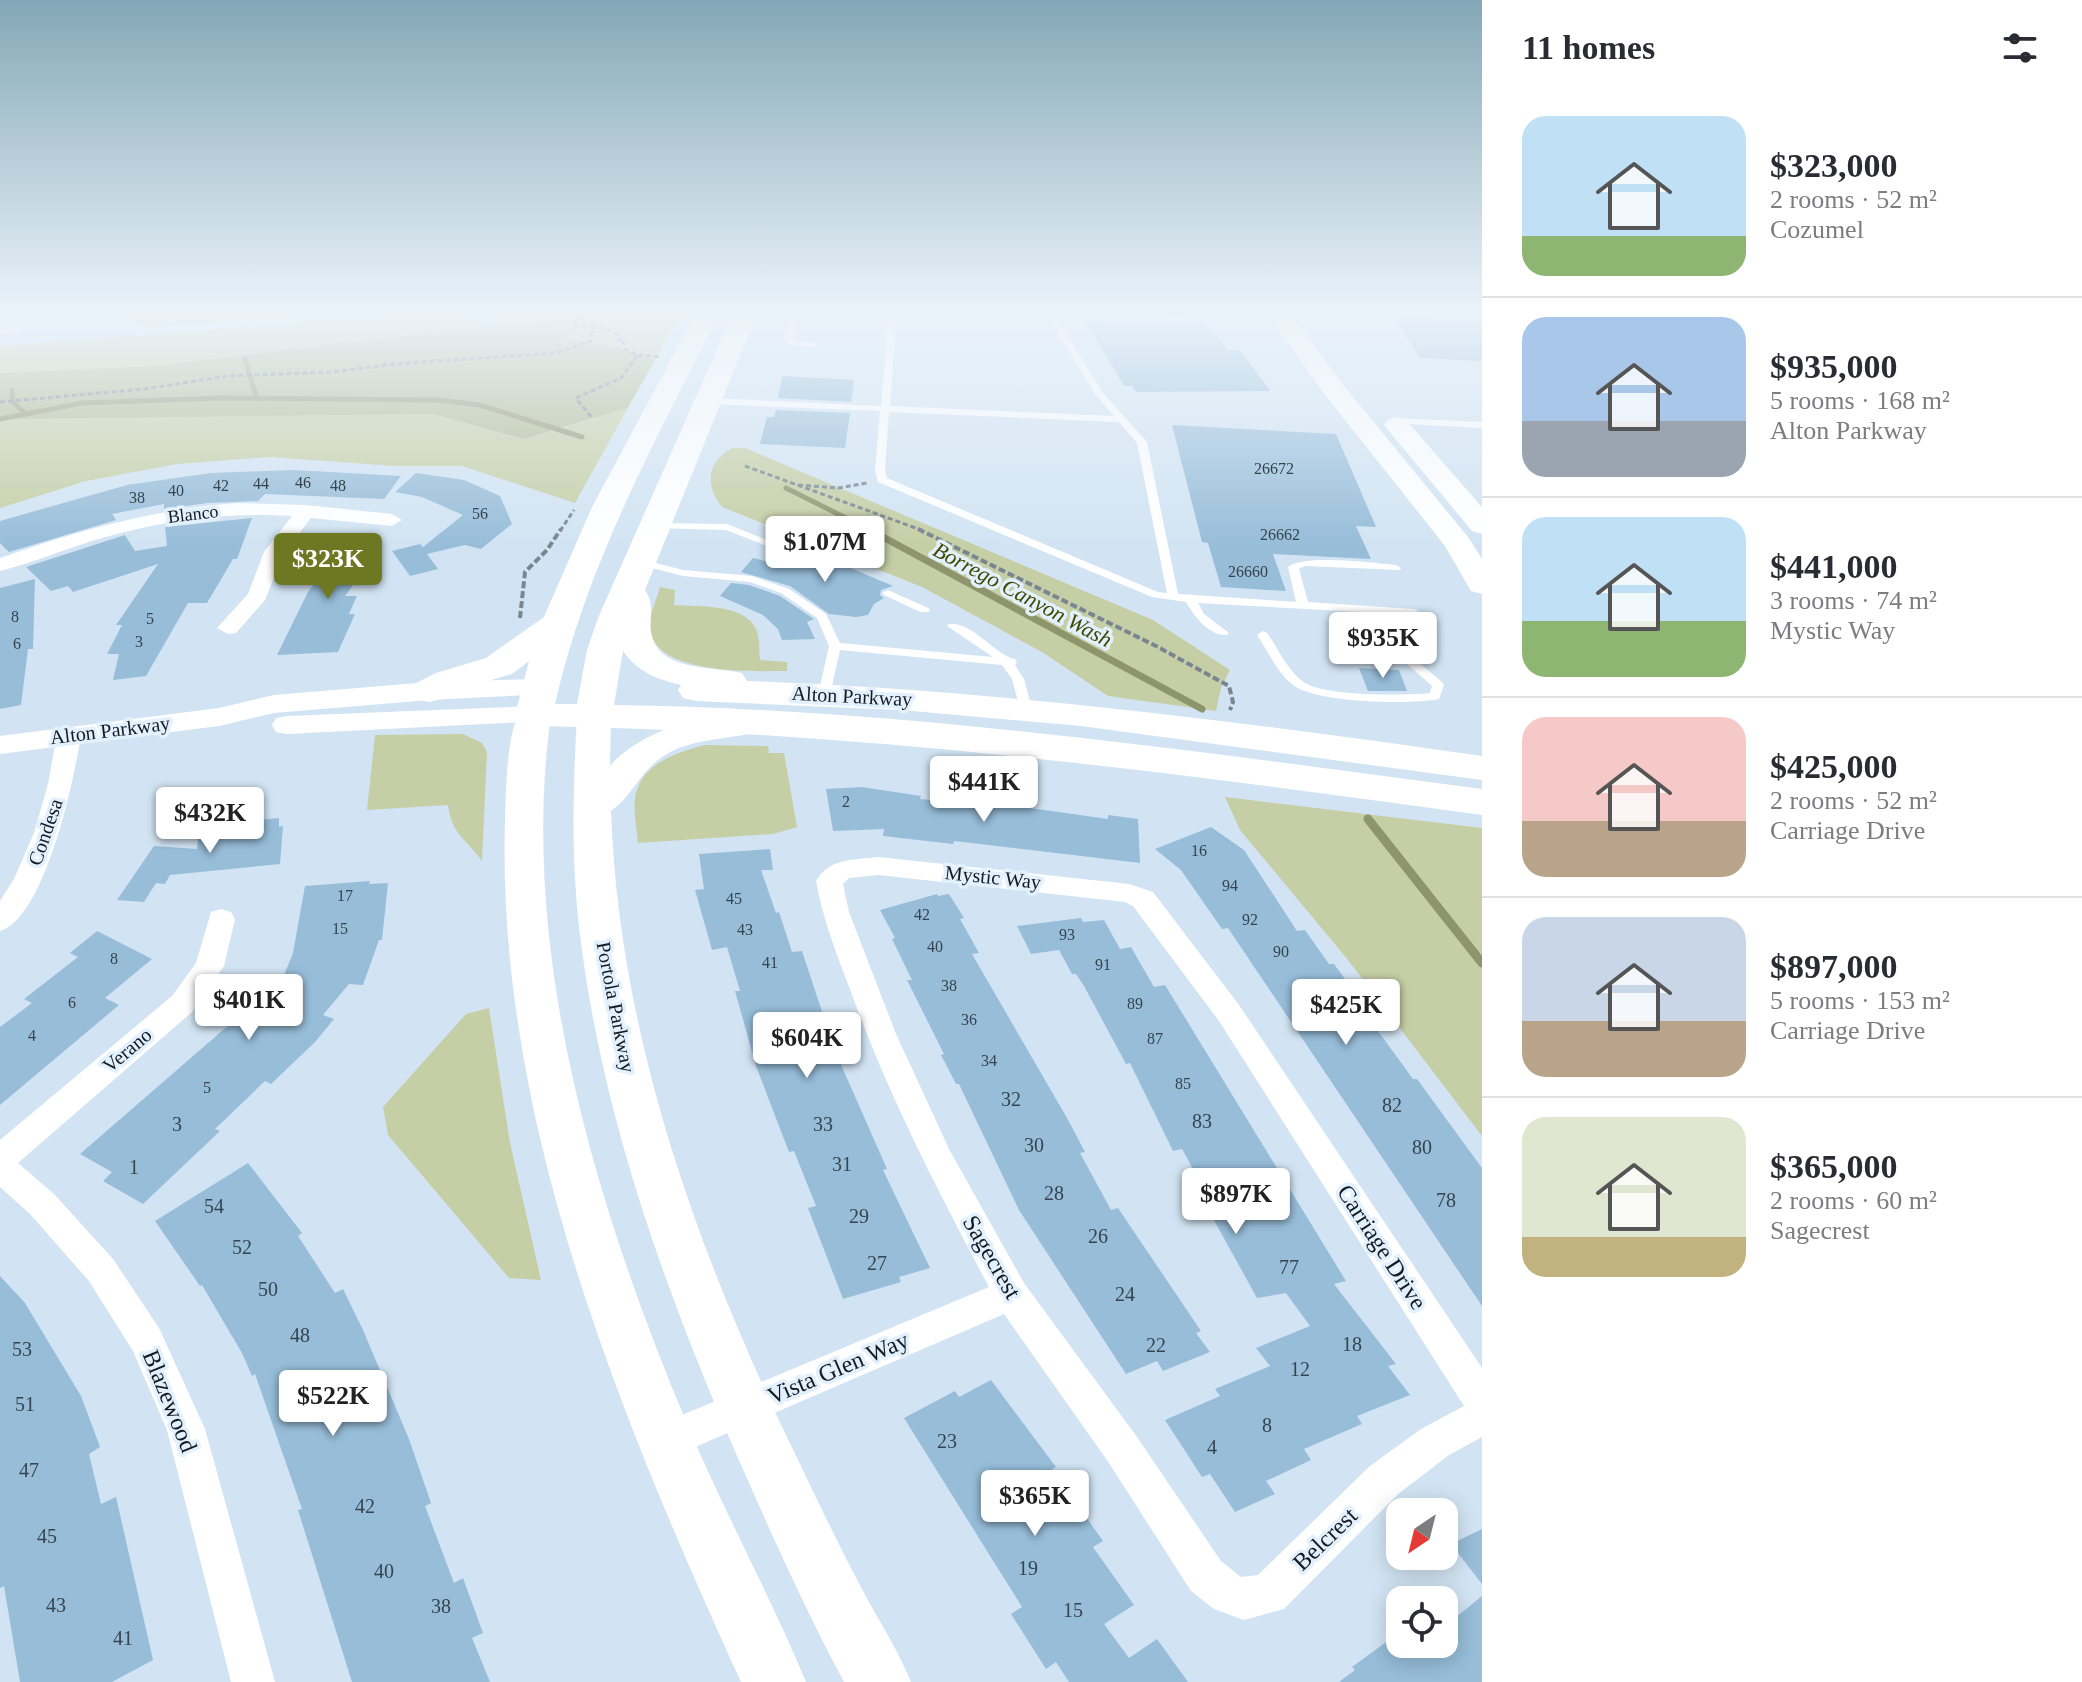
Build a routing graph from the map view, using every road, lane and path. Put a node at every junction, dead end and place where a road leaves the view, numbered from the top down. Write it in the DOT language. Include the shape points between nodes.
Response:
graph roads {
  1 [pos="139,389"];
  2 [pos="595,389"];
  3 [pos="668,389"];
  4 [pos="712,389"];
  5 [pos="887,389"];
  6 [pos="1096,389"];
  7 [pos="1334,389"];
  8 [pos="1366,389"];
  9 [pos="707,401"];
  10 [pos="0,402"];
  11 [pos="885,409"];
  12 [pos="592,418"];
  13 [pos="1123,419"];
  14 [pos="1393,421"];
  15 [pos="1482,425"];
  16 [pos="745,466"];
  17 [pos="882,480"];
  18 [pos="797,485"];
  19 [pos="306,511"];
  20 [pos="392,520"];
  21 [pos="1482,525"];
  22 [pos="655,526"];
  23 [pos="800,555"];
  24 [pos="0,565"];
  25 [pos="1396,568"];
  26 [pos="635,575"];
  27 [pos="1482,585"];
  28 [pos="888,593"];
  29 [pos="1173,597"];
  30 [pos="1190,599"];
  31 [pos="1303,605"];
  32 [pos="924,610"];
  33 [pos="1414,612"];
  34 [pos="557,624"];
  35 [pos="953,626"];
  36 [pos="228,628"];
  37 [pos="1223,633"];
  38 [pos="1263,635"];
  39 [pos="1387,641"];
  40 [pos="835,646"];
  41 [pos="1011,662"];
  42 [pos="429,691"];
  43 [pos="822,695"];
  44 [pos="595,701"];
  45 [pos="537,702"];
  46 [pos="1026,709"];
  47 [pos="1228,715"];
  48 [pos="219,717"];
  49 [pos="759,722"];
  50 [pos="69,734"];
  51 [pos="0,745"];
  52 [pos="1482,768"];
  53 [pos="1482,802"];
  54 [pos="590,808"];
  55 [pos="842,870"];
  56 [pos="1143,899"];
  57 [pos="221,919"];
  58 [pos="0,921"];
  59 [pos="0,1159"];
  60 [pos="0,1167"];
  61 [pos="1011,1294"];
  62 [pos="1482,1401"];
  63 [pos="743,1408"];
  64 [pos="1482,1417"];
  65 [pos="665,1441"];
  66 [pos="1244,1599"];
  67 [pos="253,1682"];
  68 [pos="774,1682"];
  69 [pos="879,1682"];
  1 -- 10 [label="path"];
  2 -- 12 [label="path" via="576,398"];
  3 -- 34 [label="main road"];
  4 -- 9 [label="main road, Portola Parkway"];
  5 -- 11 [label="lane"];
  6 -- 13 [label="lane"];
  7 -- 27 [label="main road" via="1458,543"];
  8 -- 14 [label="main road"];
  9 -- 11 [label="lane"];
  9 -- 22 [label="main road, Portola Parkway"];
  11 -- 13 [label="lane"];
  11 -- 17 [label="lane"];
  13 -- 29 [label="lane" via="1142,442"];
  14 -- 15 [label="lane"];
  14 -- 21 [label="main road"];
  16 -- 18 [label="path"];
  17 -- 18 [label="path" via="838,488"];
  17 -- 29 [label="lane" via="1156,595"];
  18 -- 47 [label="path" via="928,533 1156,646 1229,686 1233,702"];
  19 -- 20 [label="street, Blanco"];
  19 -- 24 [label="street, Blanco" via="236,509 129,524"];
  19 -- 36 [label="street" via="274,552 258,596"];
  22 -- 23 [label="lane" via="727,527"];
  22 -- 26 [label="main road, Portola Parkway"];
  25 -- 31 [label="lane" via="1304,563 1293,567"];
  26 -- 40 [label="lane" via="752,579 785,591 822,616"];
  26 -- 43 [label="main road" via="635,640 659,666 710,680 795,684"];
  26 -- 44 [label="main road, Portola Parkway" via="619,605"];
  28 -- 32 [label="lane"];
  29 -- 30 [label="lane"];
  30 -- 31 [label="lane"];
  30 -- 37 [label="lane" via="1200,616"];
  31 -- 33 [label="lane"];
  34 -- 42 [label="main road" via="499,666"];
  34 -- 45 [label="main road"];
  35 -- 41 [label="lane"];
  38 -- 39 [label="lane" via="1304,688 1408,699 1435,696 1438,685"];
  40 -- 41 [label="lane"];
  40 -- 43 [label="lane"];
  41 -- 46 [label="lane" via="1025,692"];
  42 -- 45 [label="street, Alton Parkway"];
  42 -- 48 [label="street, Alton Parkway" via="274,704"];
  43 -- 44 [label="main road, Alton Parkway"];
  43 -- 46 [label="main road, Alton Parkway"];
  44 -- 45 [label="main road, Alton Parkway"];
  44 -- 49 [label="main road, Alton Parkway"];
  44 -- 54 [label="main road, Portola Parkway"];
  45 -- 48 [label="street, Alton Parkway" via="271,726"];
  45 -- 65 [label="main road" via="523,856 548,1066 593,1241"];
  46 -- 52 [label="main road, Alton Parkway"];
  48 -- 50 [label="street, Alton Parkway"];
  49 -- 53 [label="main road, Alton Parkway" via="1074,748"];
  49 -- 54 [label="main road" via="691,732 663,742 637,758 615,791"];
  50 -- 51 [label="street, Alton Parkway"];
  50 -- 58 [label="street, Condesa" via="55,806 37,860"];
  54 -- 63 [label="main road, Portola Parkway" via="603,953 641,1122 691,1277"];
  55 -- 56 [label="street, Mystic Way" via="878,866 1005,877"];
  55 -- 61 [label="street, Sagecrest" via="829,881 835,912 881,1034 936,1156"];
  56 -- 62 [label="street, Carriage Drive" via="1229,1013"];
  57 -- 59 [label="street, Verano" via="210,966 182,1004"];
  60 -- 67 [label="street, Blazewood" via="42,1204 101,1270 146,1340 186,1429"];
  61 -- 63 [label="street, Vista Glen Way"];
  61 -- 66 [label="street, Sagecrest" via="1206,1576"];
  63 -- 65 [label="street, Vista Glen Way"];
  63 -- 69 [label="main road, Portola Parkway"];
  64 -- 66 [label="street, Belcrest" via="1435,1442 1384,1480 1269,1594"];
  65 -- 68 [label="main road"];
}
